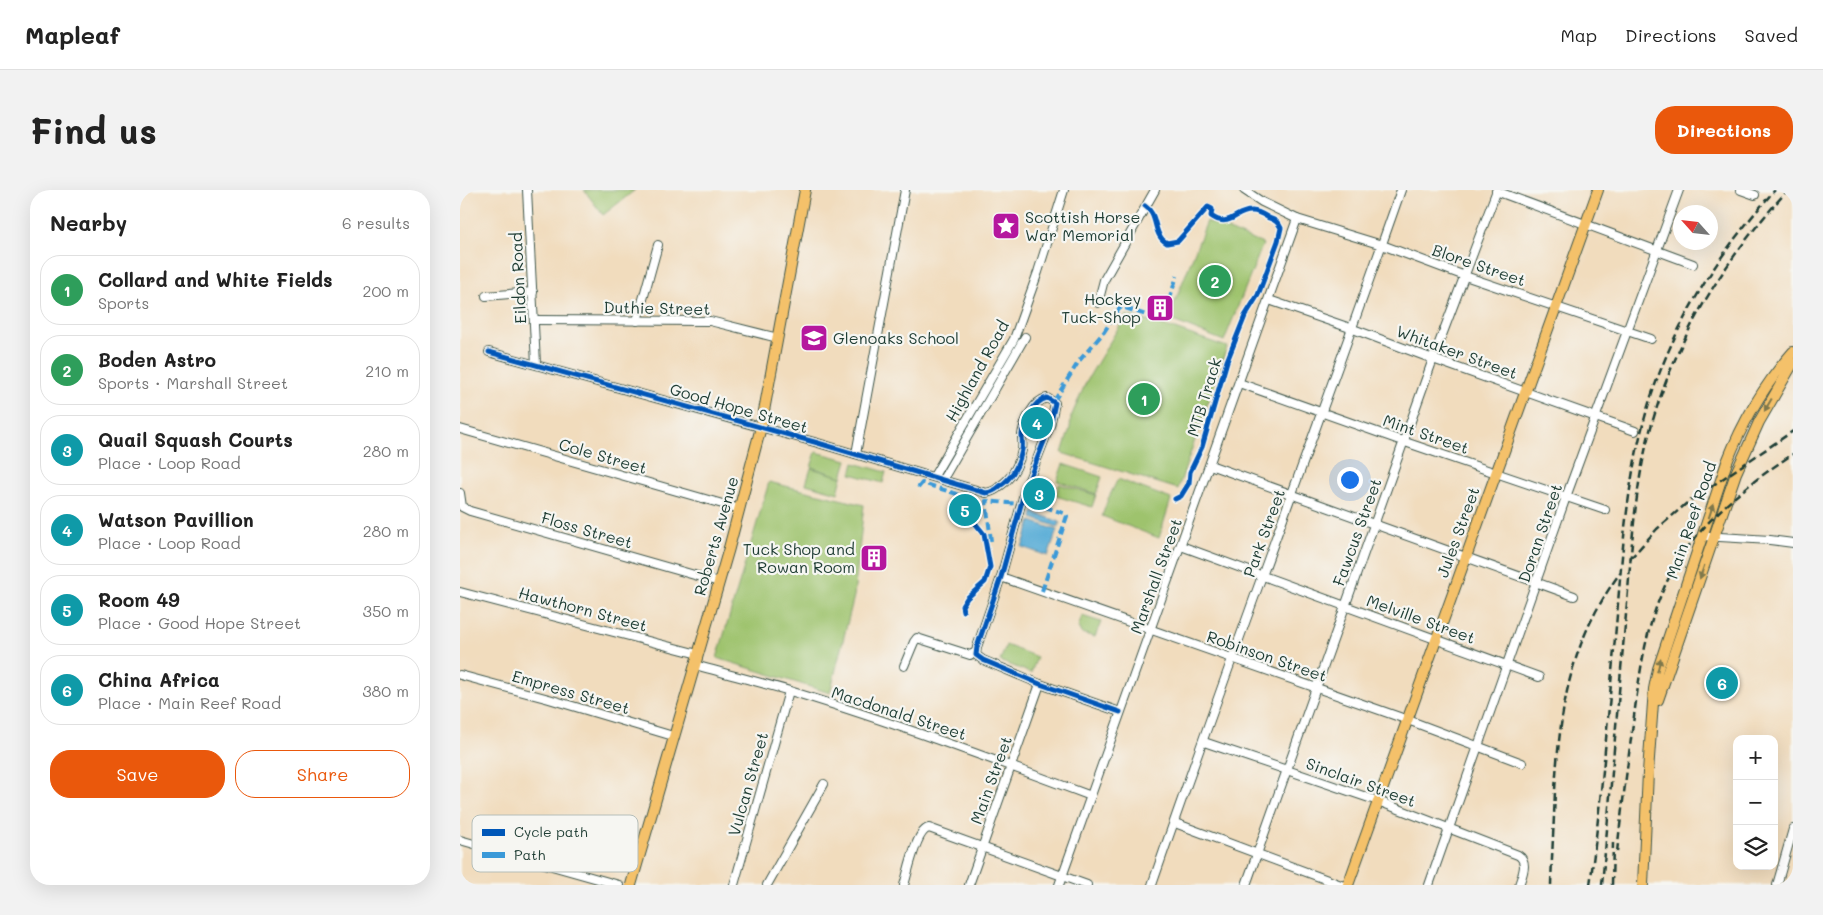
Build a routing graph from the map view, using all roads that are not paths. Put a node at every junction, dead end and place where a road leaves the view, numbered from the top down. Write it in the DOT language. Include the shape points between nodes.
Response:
graph roads {
  1 [pos="527,190"];
  2 [pos="805,190"];
  3 [pos="905,190"];
  4 [pos="1064,190"];
  5 [pos="1155,190"];
  6 [pos="1244,190"];
  7 [pos="1401,190"];
  8 [pos="1497,190"];
  9 [pos="1598,190"];
  10 [pos="1679,190"];
  11 [pos="1741,190"];
  12 [pos="1755,195"];
  13 [pos="1297,219"];
  14 [pos="1585,225"];
  15 [pos="658,245"];
  16 [pos="1382,245"];
  17 [pos="1655,251"];
  18 [pos="1693,264"];
  19 [pos="1465,276"];
  20 [pos="533,292"];
  21 [pos="486,296"];
  22 [pos="1269,300"];
  23 [pos="1098,303"];
  24 [pos="1556,306"];
  25 [pos="534,320"];
  26 [pos="638,321"];
  27 [pos="1353,328"];
  28 [pos="1628,330"];
  29 [pos="1025,337"];
  30 [pos="778,338"];
  31 [pos="1650,339"];
  32 [pos="489,352"];
  33 [pos="1793,352"];
  34 [pos="1433,359"];
  35 [pos="1793,363"];
  36 [pos="536,364"];
  37 [pos="1239,383"];
  38 [pos="1525,391"];
  39 [pos="1323,413"];
  40 [pos="1596,417"];
  41 [pos="761,428"];
  42 [pos="460,429"];
  43 [pos="1635,431"];
  44 [pos="1405,442"];
  45 [pos="856,454"];
  46 [pos="1210,465"];
  47 [pos="1496,472"];
  48 [pos="934,476"];
  49 [pos="943,479"];
  50 [pos="460,493"];
  51 [pos="1717,493"];
  52 [pos="1293,495"];
  53 [pos="1729,495"];
  54 [pos="1566,497"];
  55 [pos="460,501"];
  56 [pos="740,509"];
  57 [pos="1605,510"];
  58 [pos="1375,524"];
  59 [pos="1703,536"];
  60 [pos="1714,536"];
  61 [pos="1793,543"];
  62 [pos="1181,546"];
  63 [pos="1464,557"];
  64 [pos="1263,576"];
  65 [pos="1001,577"];
  66 [pos="719,582"];
  67 [pos="1537,583"];
  68 [pos="460,592"];
  69 [pos="1574,596"];
  70 [pos="1345,607"];
  71 [pos="1151,629"];
  72 [pos="1435,638"];
  73 [pos="976,652"];
  74 [pos="1234,658"];
  75 [pos="696,660"];
  76 [pos="1508,665"];
  77 [pos="904,666"];
  78 [pos="460,675"];
  79 [pos="1539,677"];
  80 [pos="1040,684"];
  81 [pos="1317,688"];
  82 [pos="789,691"];
  83 [pos="1120,712"];
  84 [pos="1653,713"];
  85 [pos="1408,720"];
  86 [pos="673,736"];
  87 [pos="1204,742"];
  88 [pos="1477,747"];
  89 [pos="1522,763"];
  90 [pos="1010,766"];
  91 [pos="1287,770"];
  92 [pos="824,784"];
  93 [pos="1091,796"];
  94 [pos="1378,801"];
  95 [pos="1175,823"];
  96 [pos="1449,829"];
  97 [pos="1793,829"];
  98 [pos="982,847"];
  99 [pos="1257,854"];
  100 [pos="638,863"];
  101 [pos="573,872"];
  102 [pos="636,872"];
  103 [pos="1063,876"];
  104 [pos="619,885"];
  105 [pos="632,885"];
  106 [pos="734,885"];
  107 [pos="767,885"];
  108 [pos="904,885"];
  109 [pos="969,885"];
  110 [pos="1059,885"];
  111 [pos="1087,885"];
  112 [pos="1152,885"];
  113 [pos="1246,885"];
  114 [pos="1341,885"];
  115 [pos="1348,885"];
  116 [pos="1429,885"];
  117 [pos="1518,885"];
  118 [pos="1643,885"];
  119 [pos="1777,885"];
  1 -- 20 [label="street, Eildon Road"];
  2 -- 30 [label="main road, Roberts Avenue"];
  3 -- 45 [label="street"];
  4 -- 48 [label="street, Highland Road" via="1014,338"];
  5 -- 23 [label="street" via="1106,275"];
  6 -- 13 [label="street, Blore Street"];
  7 -- 16 [label="street, Park Street"];
  8 -- 14 [label="street"];
  8 -- 19 [label="street, Fawcus Street"];
  9 -- 14 [label="main road, Jules Street"];
  10 -- 17 [label="street, Doran Street"];
  11 -- 12 [label="street"];
  13 -- 16 [label="street, Blore Street"];
  13 -- 22 [label="street, Marshall Street"];
  14 -- 17 [label="street"];
  14 -- 24 [label="main road, Jules Street"];
  15 -- 26 [label="street"];
  16 -- 19 [label="street, Blore Street"];
  16 -- 27 [label="street, Park Street"];
  17 -- 18 [label="street"];
  17 -- 28 [label="street, Doran Street"];
  19 -- 24 [label="street, Blore Street"];
  19 -- 34 [label="street, Fawcus Street"];
  20 -- 21 [label="street"];
  20 -- 25 [label="street, Eildon Road"];
  22 -- 27 [label="street, Whitaker Street"];
  22 -- 37 [label="street, Marshall Street"];
  24 -- 28 [label="street, Blore Street"];
  24 -- 38 [label="main road, Jules Street"];
  25 -- 26 [label="street, Duthie Street"];
  25 -- 36 [label="street, Eildon Road"];
  26 -- 30 [label="street, Duthie Street" via="716,322"];
  27 -- 34 [label="street, Whitaker Street"];
  27 -- 39 [label="street, Park Street"];
  28 -- 31 [label="street, Blore Street"];
  28 -- 40 [label="street, Doran Street"];
  29 -- 49 [label="street, Highland Road"];
  30 -- 41 [label="main road, Roberts Avenue"];
  32 -- 36 [label="street, Good Hope Street"];
  33 -- 51 [label="main road, Main Reef Road" via="1775,372 1745,420"];
  34 -- 38 [label="street, Whitaker Street"];
  34 -- 44 [label="street, Fawcus Street"];
  35 -- 53 [label="main road, Main Reef Road, one-way" via="1759,422"];
  36 -- 41 [label="street, Good Hope Street"];
  37 -- 39 [label="street, Mint Street"];
  37 -- 46 [label="street, Marshall Street"];
  38 -- 40 [label="street, Whitaker Street"];
  38 -- 47 [label="main road, Jules Street"];
  39 -- 44 [label="street, Mint Street"];
  39 -- 52 [label="street, Park Street"];
  40 -- 43 [label="street, Whitaker Street"];
  40 -- 54 [label="street, Doran Street"];
  41 -- 45 [label="street, Good Hope Street"];
  41 -- 56 [label="main road, Roberts Avenue"];
  42 -- 56 [label="street, Cole Street"];
  44 -- 47 [label="street, Mint Street"];
  44 -- 58 [label="street, Fawcus Street"];
  45 -- 48 [label="street, Good Hope Street"];
  46 -- 52 [label="street"];
  46 -- 62 [label="street, Marshall Street"];
  47 -- 54 [label="street, Mint Street"];
  47 -- 63 [label="main road, Jules Street"];
  48 -- 49 [label="street, Good Hope Street"];
  49 -- 65 [label="street, Good Hope Street" via="981,492 994,491 1007,480 1019,461 1022,433 1031,412 1043,399 1054,401 1050,426 1025,490"];
  50 -- 55 [label="street, Floss Street"];
  51 -- 53 [label="main road"];
  59 -- 51 [label="main road, Main Reef Road, one-way"];
  52 -- 58 [label="street"];
  52 -- 64 [label="street, Park Street"];
  53 -- 60 [label="main road, Main Reef Road"];
  54 -- 57 [label="street, Mint Street"];
  54 -- 67 [label="street, Doran Street"];
  55 -- 66 [label="street, Floss Street" via="462,507 470,511"];
  56 -- 66 [label="main road, Roberts Avenue"];
  58 -- 63 [label="street"];
  58 -- 70 [label="street, Fawcus Street"];
  59 -- 60 [label="street"];
  84 -- 59 [label="main road, Main Reef Road, one-way" via="1660,659"];
  60 -- 61 [label="street"];
  60 -- 84 [label="main road, Main Reef Road, one-way"];
  62 -- 64 [label="street, Melville Street"];
  62 -- 71 [label="street, Marshall Street"];
  63 -- 67 [label="street"];
  63 -- 72 [label="main road, Jules Street"];
  64 -- 70 [label="street, Melville Street"];
  64 -- 74 [label="street, Park Street"];
  65 -- 71 [label="street, Robinson Street"];
  65 -- 73 [label="street"];
  66 -- 75 [label="main road, Roberts Avenue"];
  67 -- 69 [label="street"];
  67 -- 76 [label="street, Doran Street"];
  68 -- 75 [label="street, Hawthorn Street"];
  70 -- 72 [label="street, Melville Street"];
  70 -- 81 [label="street, Fawcus Street"];
  71 -- 74 [label="street, Robinson Street"];
  71 -- 83 [label="street, Marshall Street"];
  72 -- 76 [label="street, Melville Street"];
  72 -- 85 [label="main road, Jules Street"];
  73 -- 77 [label="street" via="970,654 917,638"];
  73 -- 80 [label="street" via="978,657"];
  74 -- 81 [label="street, Robinson Street"];
  74 -- 87 [label="street, Park Street"];
  75 -- 82 [label="street, Macdonald Street"];
  75 -- 86 [label="main road, Roberts Avenue"];
  76 -- 79 [label="street, Melville Street"];
  76 -- 88 [label="street, Doran Street"];
  78 -- 86 [label="street, Empress Street"];
  80 -- 83 [label="street"];
  80 -- 90 [label="street, Main Street"];
  81 -- 85 [label="street, Robinson Street"];
  81 -- 91 [label="street, Fawcus Street"];
  82 -- 90 [label="street, Macdonald Street"];
  82 -- 106 [label="street, Vulcan Street"];
  83 -- 93 [label="street, Marshall Street"];
  84 -- 118 [label="main road, Main Reef Road"];
  85 -- 88 [label="street, Robinson Street"];
  85 -- 94 [label="main road, Jules Street"];
  86 -- 100 [label="main road, Roberts Avenue"];
  87 -- 91 [label="street, Sinclair Street"];
  87 -- 95 [label="street, Park Street"];
  88 -- 89 [label="street, Robinson Street"];
  88 -- 96 [label="street, Doran Street"];
  90 -- 93 [label="street, Macdonald Street"];
  90 -- 98 [label="street, Main Street"];
  91 -- 94 [label="street, Sinclair Street"];
  91 -- 99 [label="street, Fawcus Street"];
  92 -- 107 [label="street"];
  93 -- 103 [label="street, Marshall Street"];
  94 -- 96 [label="street, Sinclair Street"];
  94 -- 115 [label="main road, Jules Street"];
  95 -- 99 [label="street"];
  95 -- 112 [label="street, Park Street"];
  96 -- 116 [label="street, Doran Street"];
  96 -- 117 [label="street, Sinclair Street" via="1509,851 1524,861"];
  97 -- 119 [label="street"];
  98 -- 103 [label="street"];
  98 -- 108 [label="street" via="925,829"];
  98 -- 109 [label="street, Main Street"];
  99 -- 113 [label="street, Fawcus Street"];
  99 -- 114 [label="street"];
  101 -- 104 [label="street"];
  102 -- 105 [label="main road, Roberts Avenue"];
  103 -- 110 [label="street, Marshall Street"];
  103 -- 111 [label="street"];
}
